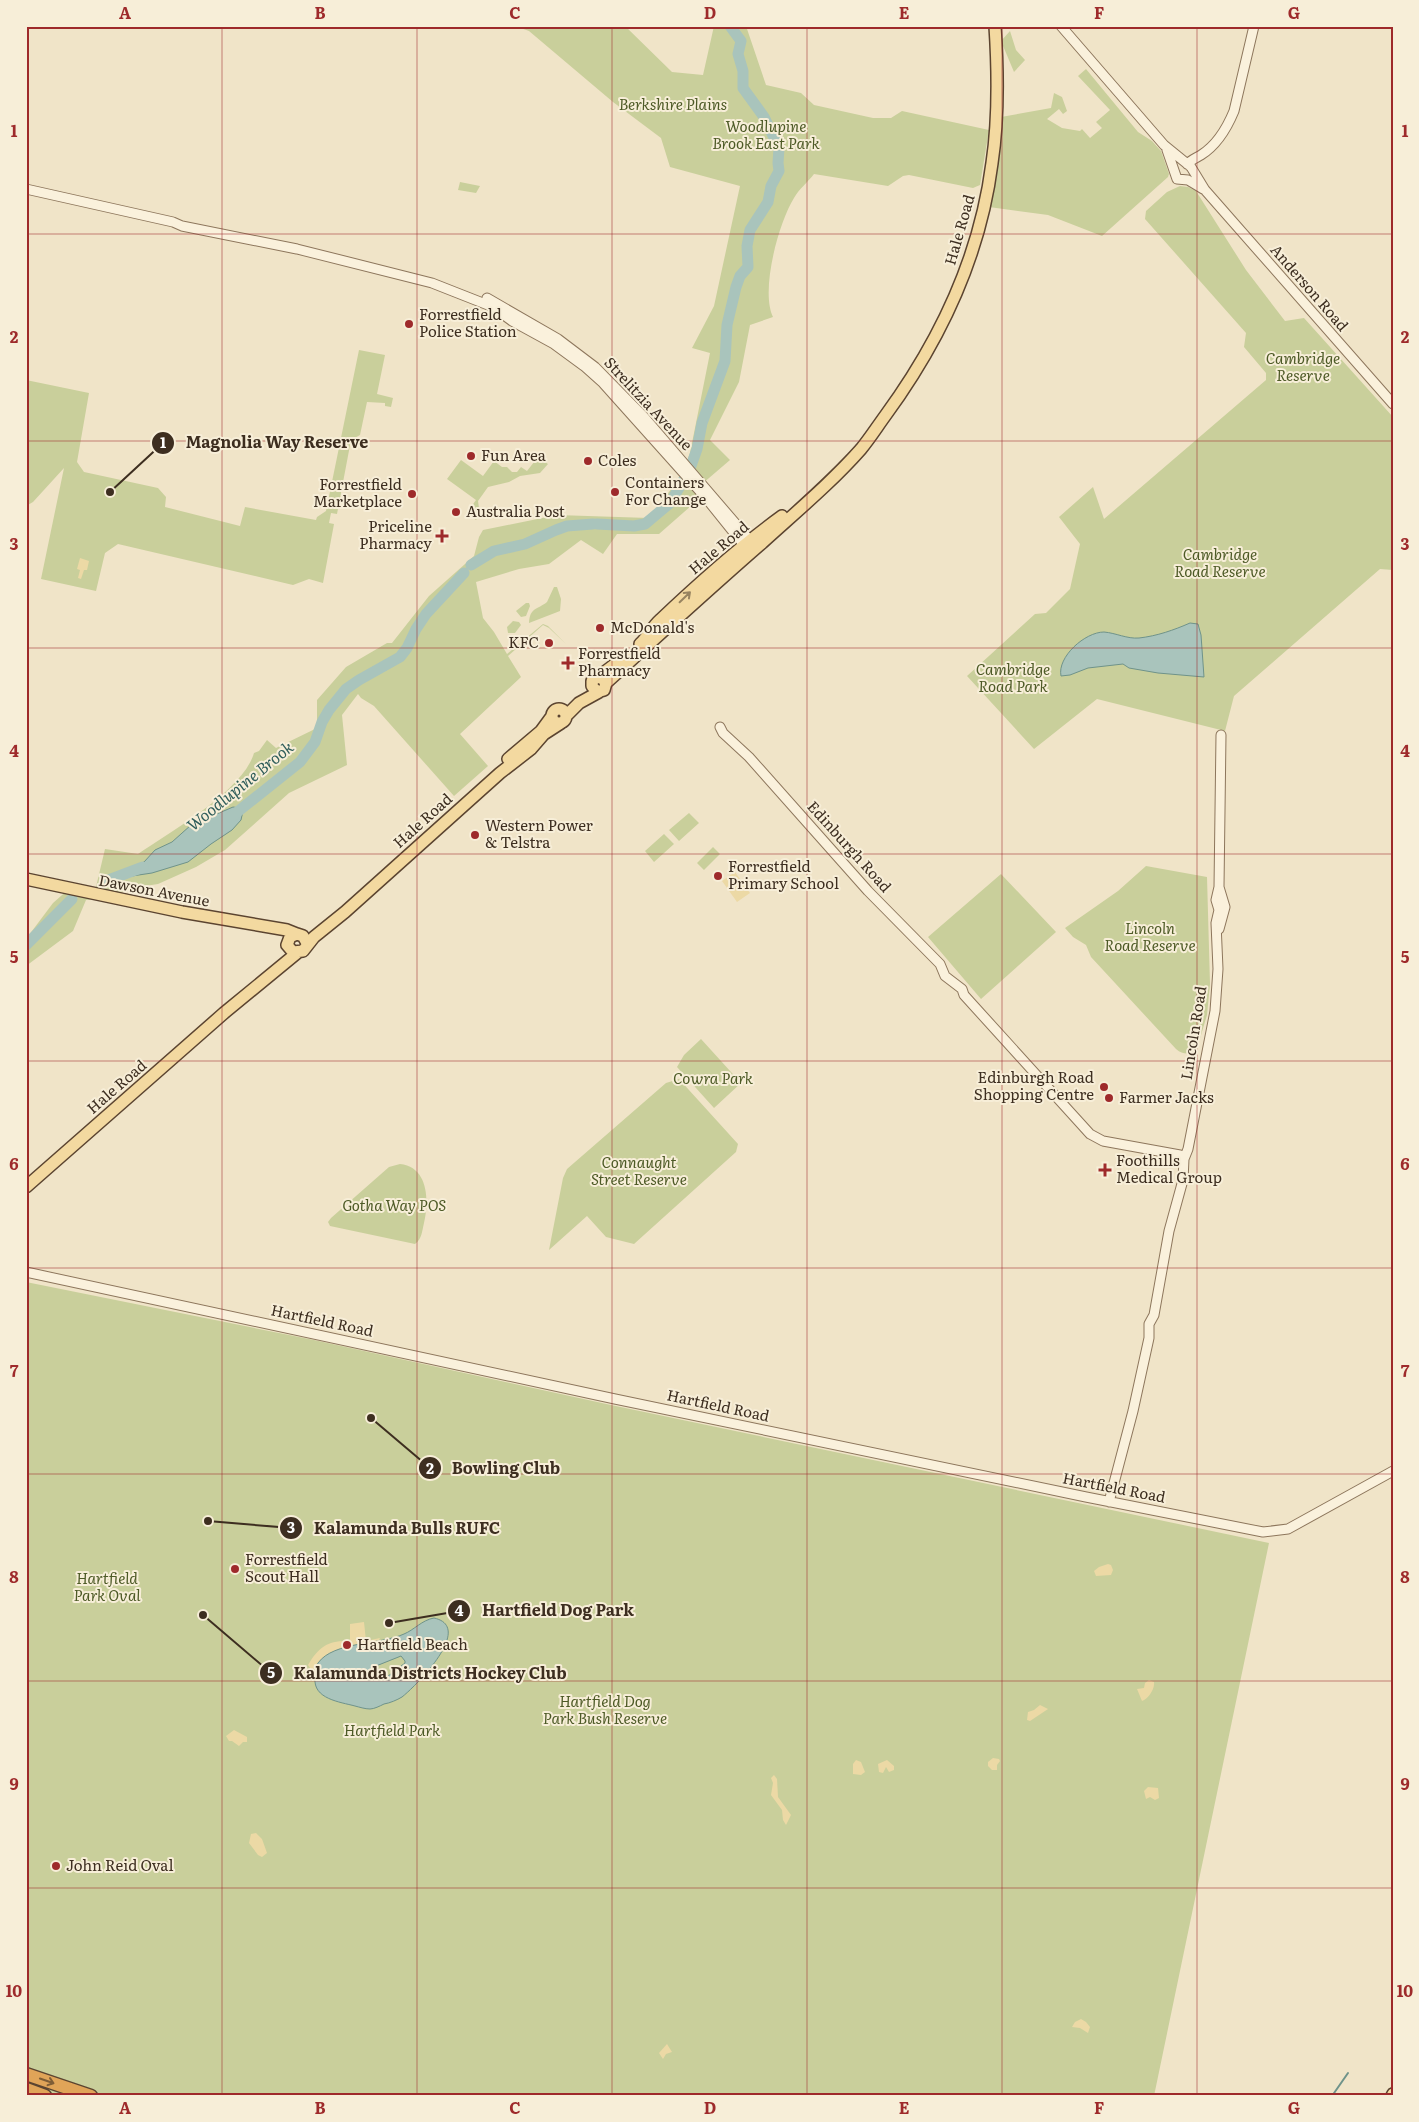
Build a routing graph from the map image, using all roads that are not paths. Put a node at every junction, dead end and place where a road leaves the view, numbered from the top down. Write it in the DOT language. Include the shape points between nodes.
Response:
graph roads {
  1 [pos="995,26"];
  2 [pos="1060,26"];
  3 [pos="1254,26"];
  4 [pos="1164,145"];
  5 [pos="1190,167"];
  6 [pos="1175,172"];
  7 [pos="1188,180"];
  8 [pos="26,189"];
  9 [pos="1205,190"];
  10 [pos="26,194"];
  11 [pos="87,204"];
  12 [pos="297,249"];
  13 [pos="1393,404"];
  14 [pos="750,546"];
  15 [pos="1221,735"];
  16 [pos="749,757"];
  17 [pos="26,879"];
  18 [pos="276,930"];
  19 [pos="302,938"];
  20 [pos="291,949"];
  21 [pos="1181,1158"];
  22 [pos="26,1187"];
  23 [pos="26,1272"];
  24 [pos="1393,1470"];
  25 [pos="1113,1503"];
  26 [pos="26,2074"];
  27 [pos="26,2089"];
  28 [pos="45,2096"];
  29 [pos="91,2096"];
  1 -- 14 [label="main road, Hale Road" via="998,89 995,143 987,190 970,258 942,327 882,421 811,492"];
  2 -- 4 [label="street, Anderson Road"];
  3 -- 5 [label="street" via="1232,118 1221,137"];
  4 -- 5 [label="street, Anderson Road"];
  4 -- 6 [label="street, Anderson Road"];
  5 -- 6 [label="street" via="1178,165"];
  5 -- 7 [label="street" via="1192,176"];
  5 -- 9 [label="street, Anderson Road"];
  6 -- 7 [label="street, Anderson Road" via="1178,179"];
  7 -- 9 [label="street, Anderson Road"];
  8 -- 11 [label="street, Strelitzia Avenue"];
  9 -- 13 [label="street, Anderson Road"];
  10 -- 11 [label="street, Strelitzia Avenue"];
  11 -- 12 [label="street, Strelitzia Avenue"];
  12 -- 14 [label="street, Strelitzia Avenue" via="432,283 493,307 554,344 611,392"];
  12 -- 14 [label="street, Strelitzia Avenue" via="306,248 433,277 495,302 558,339 621,392 689,469"];
  14 -- 19 [label="main road, Hale Road" via="661,619 637,647 560,716 531,749 345,912"];
  15 -- 21 [label="street, Lincoln Road" via="1214,1011 1190,1135"];
  16 -- 21 [label="street, Edinburgh Road" via="868,891 940,964 946,976 962,989 1090,1134 1103,1141"];
  17 -- 18 [label="main road, Dawson Avenue"];
  18 -- 19 [label="main road, Dawson Avenue" via="287,930"];
  18 -- 20 [label="main road"];
  19 -- 20 [label="main road" via="290,937"];
  19 -- 20 [label="main road" via="305,949"];
  20 -- 22 [label="main road, Hale Road" via="274,970"];
  21 -- 25 [label="street, Lincoln Road" via="1179,1192"];
  23 -- 25 [label="street, Hartfield Road"];
  24 -- 25 [label="street, Hartfield Road" via="1299,1524 1270,1532"];
  26 -- 29 [label="highway, one-way"];
  27 -- 28 [label="highway"];
}
